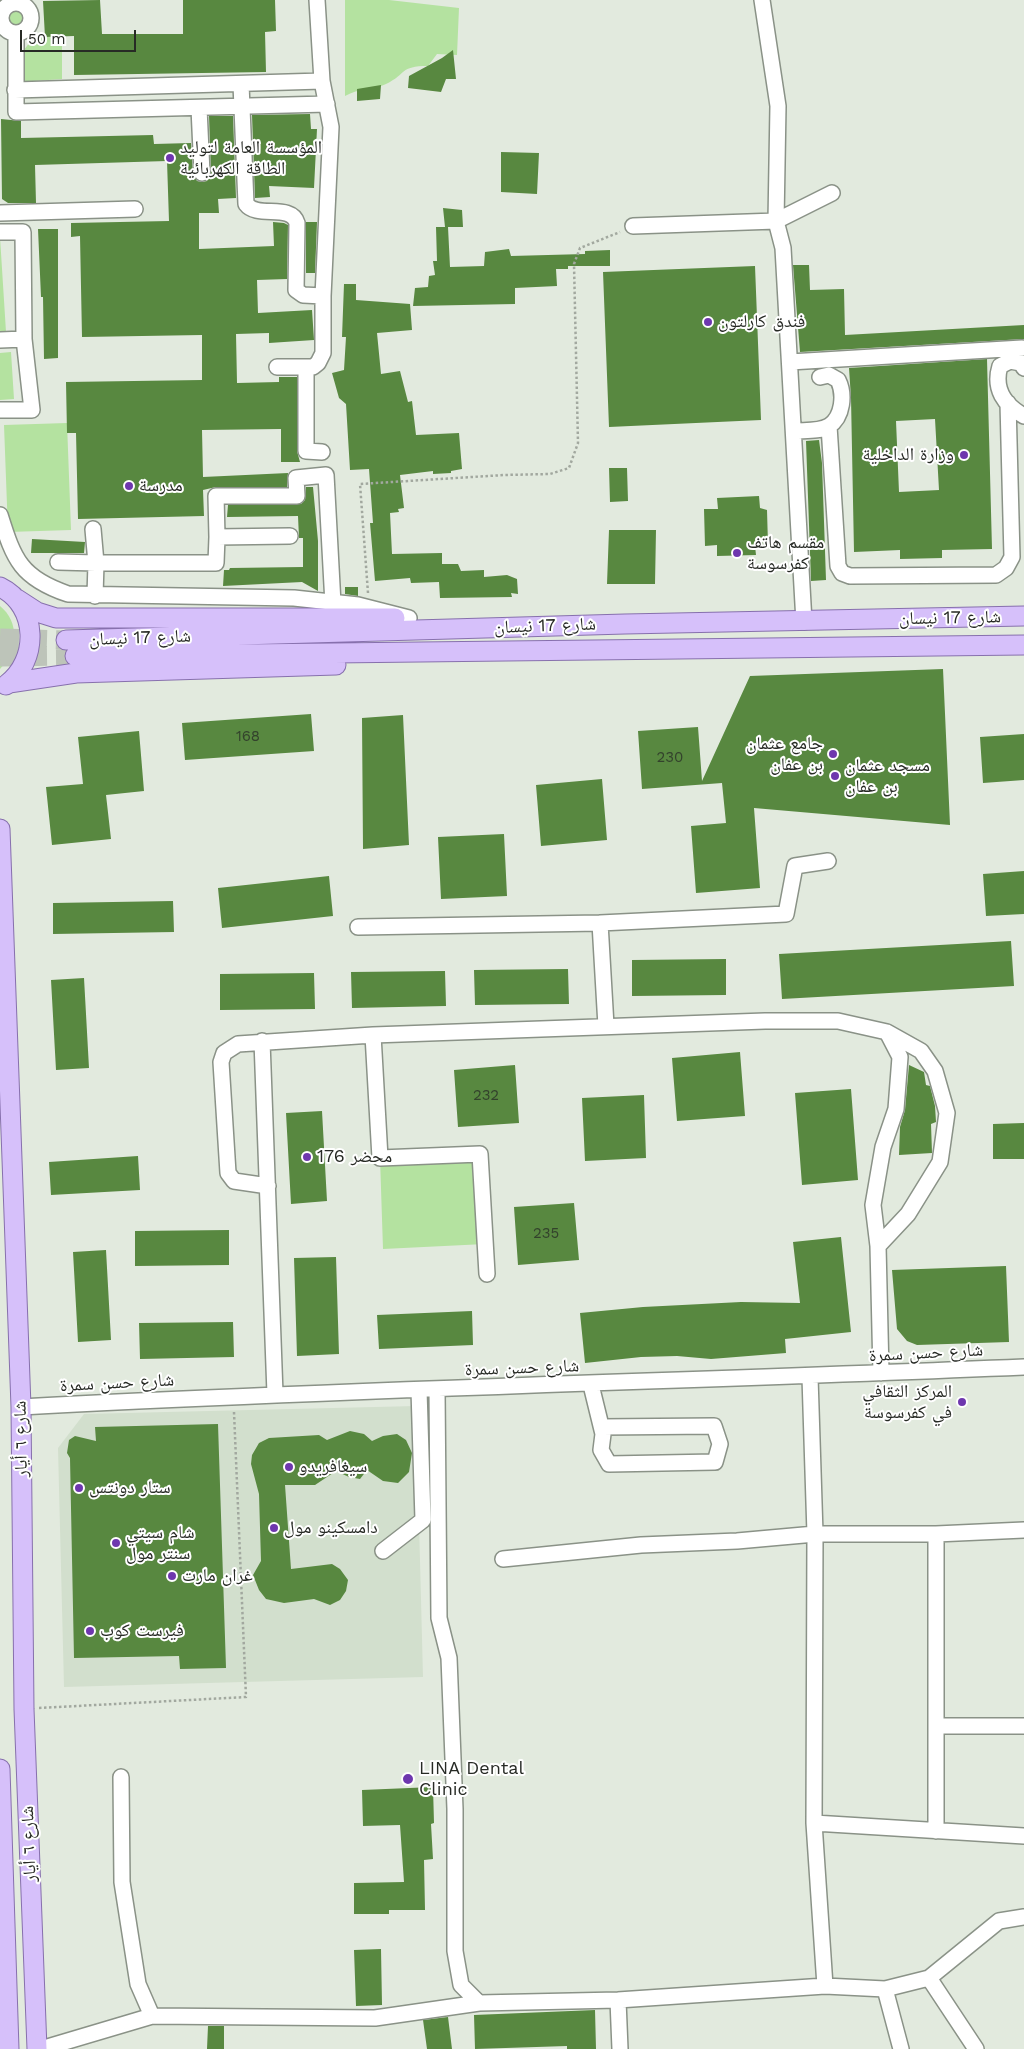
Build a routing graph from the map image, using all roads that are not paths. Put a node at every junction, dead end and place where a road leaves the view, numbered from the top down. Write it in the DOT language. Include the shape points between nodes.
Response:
graph roads {
  1 [pos="317,0"];
  2 [pos="762,0"];
  3 [pos="16,33"];
  4 [pos="322,81"];
  5 [pos="241,84"];
  6 [pos="147,86"];
  7 [pos="10,97"];
  8 [pos="327,104"];
  9 [pos="243,107"];
  10 [pos="147,108"];
  11 [pos="199,108"];
  12 [pos="202,173"];
  13 [pos="832,192"];
  14 [pos="135,209"];
  15 [pos="0,213"];
  16 [pos="776,221"];
  17 [pos="633,226"];
  18 [pos="0,232"];
  19 [pos="323,296"];
  20 [pos="24,339"];
  21 [pos="0,340"];
  22 [pos="1022,348"];
  23 [pos="790,362"];
  24 [pos="277,367"];
  25 [pos="306,368"];
  26 [pos="1024,368"];
  27 [pos="820,376"];
  28 [pos="1008,403"];
  29 [pos="0,410"];
  30 [pos="1024,416"];
  31 [pos="828,426"];
  32 [pos="794,431"];
  33 [pos="322,452"];
  34 [pos="0,515"];
  35 [pos="93,529"];
  36 [pos="290,536"];
  37 [pos="218,537"];
  38 [pos="58,562"];
  39 [pos="96,563"];
  40 [pos="6,588"];
  41 [pos="95,596"];
  42 [pos="333,604"];
  43 [pos="1022,615"];
  44 [pos="409,618"];
  45 [pos="804,622"];
  46 [pos="624,624"];
  47 [pos="1024,645"];
  48 [pos="624,649"];
  49 [pos="3,690"];
  50 [pos="0,829"];
  51 [pos="828,861"];
  52 [pos="1,873"];
  53 [pos="600,923"];
  54 [pos="358,927"];
  55 [pos="606,1026"];
  56 [pos="887,1032"];
  57 [pos="373,1035"];
  58 [pos="262,1041"];
  59 [pos="268,1186"];
  60 [pos="878,1246"];
  61 [pos="487,1274"];
  62 [pos="1024,1367"];
  63 [pos="881,1373"];
  64 [pos="810,1377"];
  65 [pos="591,1385"];
  66 [pos="419,1390"];
  67 [pos="437,1390"];
  68 [pos="276,1394"];
  69 [pos="21,1408"];
  70 [pos="602,1427"];
  71 [pos="1024,1530"];
  72 [pos="815,1534"];
  73 [pos="936,1534"];
  74 [pos="383,1551"];
  75 [pos="503,1559"];
  76 [pos="937,1726"];
  77 [pos="1024,1726"];
  78 [pos="0,1769"];
  79 [pos="120,1777"];
  80 [pos="1,1811"];
  81 [pos="814,1823"];
  82 [pos="936,1831"];
  83 [pos="1024,1836"];
  84 [pos="1024,1917"];
  85 [pos="929,1978"];
  86 [pos="825,1986"];
  87 [pos="885,1989"];
  88 [pos="618,2000"];
  89 [pos="479,2003"];
  90 [pos="152,2016"];
  91 [pos="9,2049"];
  92 [pos="37,2049"];
  93 [pos="41,2049"];
  94 [pos="620,2049"];
  95 [pos="901,2049"];
  96 [pos="976,2049"];
  1 -- 4 [label="street"];
  2 -- 16 [label="street" via="778,106"];
  3 -- 7 [label="street"];
  4 -- 5 [label="street"];
  4 -- 8 [label="street"];
  5 -- 6 [label="street"];
  5 -- 9 [label="street"];
  6 -- 7 [label="street"];
  6 -- 10 [label="street"];
  7 -- 10 [label="street" via="16,112"];
  8 -- 9 [label="street"];
  8 -- 19 [label="street" via="331,127"];
  9 -- 11 [label="street"];
  9 -- 19 [label="street" via="246,204 255,210 295,217 296,290 303,295"];
  10 -- 11 [label="street"];
  11 -- 12 [label="street"];
  13 -- 16 [label="street"];
  14 -- 15 [label="street"];
  16 -- 17 [label="street"];
  16 -- 23 [label="street" via="783,248"];
  18 -- 20 [label="street" via="22,232"];
  19 -- 25 [label="street" via="323,353 318,363"];
  20 -- 21 [label="street"];
  20 -- 29 [label="street" via="32,410"];
  22 -- 23 [label="street"];
  23 -- 32 [label="street"];
  24 -- 25 [label="street"];
  25 -- 33 [label="street" via="306,451"];
  26 -- 28 [label="street" via="1020,363 1010,361 1000,366 997,388"];
  27 -- 31 [label="street" via="834,376 840,384 840,412"];
  28 -- 30 [label="street"];
  28 -- 31 [label="street" via="1012,557 1006,568 996,575 850,576 842,573 838,566"];
  31 -- 32 [label="street" via="819,430"];
  32 -- 45 [label="street"];
  34 -- 41 [label="street" via="21,568 45,586 68,594"];
  35 -- 39 [label="street"];
  36 -- 37 [label="street"];
  37 -- 39 [label="street" via="216,563"];
  37 -- 42 [label="street" via="216,496 297,496 296,478 326,474"];
  38 -- 39 [label="street"];
  39 -- 41 [label="street"];
  40 -- 44 [label="main road" via="37,612 56,618"];
  40 -- 49 [label="main road" via="29,623 30,650 22,668"];
  41 -- 42 [label="street" via="172,594 294,598"];
  42 -- 44 [label="street" via="358,605"];
  43 -- 45 [label="main road, شارع 17 نيسان"];
  44 -- 46 [label="main road" via="597,615"];
  45 -- 46 [label="main road, شارع 17 نيسان"];
  46 -- 48 [label="main road, شارع 17 نيسان" via="70,648"];
  47 -- 48 [label="main road, شارع 17 نيسان"];
  48 -- 49 [label="main road" via="540,660 76,673"];
  50 -- 52 [label="main road, شارع ٦ أيار"];
  51 -- 53 [label="street" via="794,866 786,914"];
  52 -- 69 [label="main road, شارع ٦ أيار"];
  53 -- 54 [label="street"];
  53 -- 55 [label="street"];
  55 -- 56 [label="street" via="838,1020"];
  55 -- 57 [label="street"];
  56 -- 60 [label="street" via="900,1057 896,1109 876,1178 873,1205"];
  56 -- 60 [label="street" via="921,1051 935,1071 947,1113 940,1162 908,1214"];
  57 -- 58 [label="street"];
  57 -- 61 [label="street" via="380,1158 480,1154"];
  58 -- 59 [label="street"];
  58 -- 59 [label="street" via="229,1048 224,1053 221,1072 228,1173 234,1181"];
  59 -- 68 [label="street"];
  60 -- 63 [label="street"];
  62 -- 63 [label="street, شارع حسن سمرة"];
  63 -- 64 [label="street, شارع حسن سمرة"];
  64 -- 65 [label="street, شارع حسن سمرة"];
  64 -- 72 [label="street"];
  65 -- 67 [label="street, شارع حسن سمرة"];
  65 -- 70 [label="street"];
  66 -- 67 [label="street, شارع حسن سمرة"];
  66 -- 68 [label="street, شارع حسن سمرة"];
  66 -- 74 [label="street" via="423,1520"];
  67 -- 89 [label="street" via="439,1618 449,1658 455,1809 455,1952 461,1985"];
  68 -- 69 [label="street, شارع حسن سمرة"];
  69 -- 92 [label="main road, شارع ٦ أيار" via="24,1708"];
  70 -- 70 [label="street" via="601,1450 609,1464 715,1462 720,1444 714,1426"];
  71 -- 73 [label="street"];
  72 -- 73 [label="street"];
  72 -- 75 [label="street" via="641,1545"];
  72 -- 81 [label="street"];
  73 -- 76 [label="street"];
  76 -- 77 [label="street"];
  76 -- 82 [label="street"];
  78 -- 80 [label="main road, شارع ٦ أيار"];
  79 -- 90 [label="street" via="122,1882 138,1984"];
  80 -- 91 [label="main road, شارع ٦ أيار"];
  81 -- 82 [label="street"];
  81 -- 86 [label="street"];
  82 -- 83 [label="street"];
  84 -- 85 [label="street" via="999,1921"];
  85 -- 87 [label="street"];
  85 -- 96 [label="street"];
  86 -- 87 [label="street"];
  86 -- 88 [label="street"];
  87 -- 95 [label="street"];
  88 -- 89 [label="street"];
  88 -- 94 [label="street"];
  89 -- 90 [label="street" via="375,2018"];
  90 -- 93 [label="street"];
}
